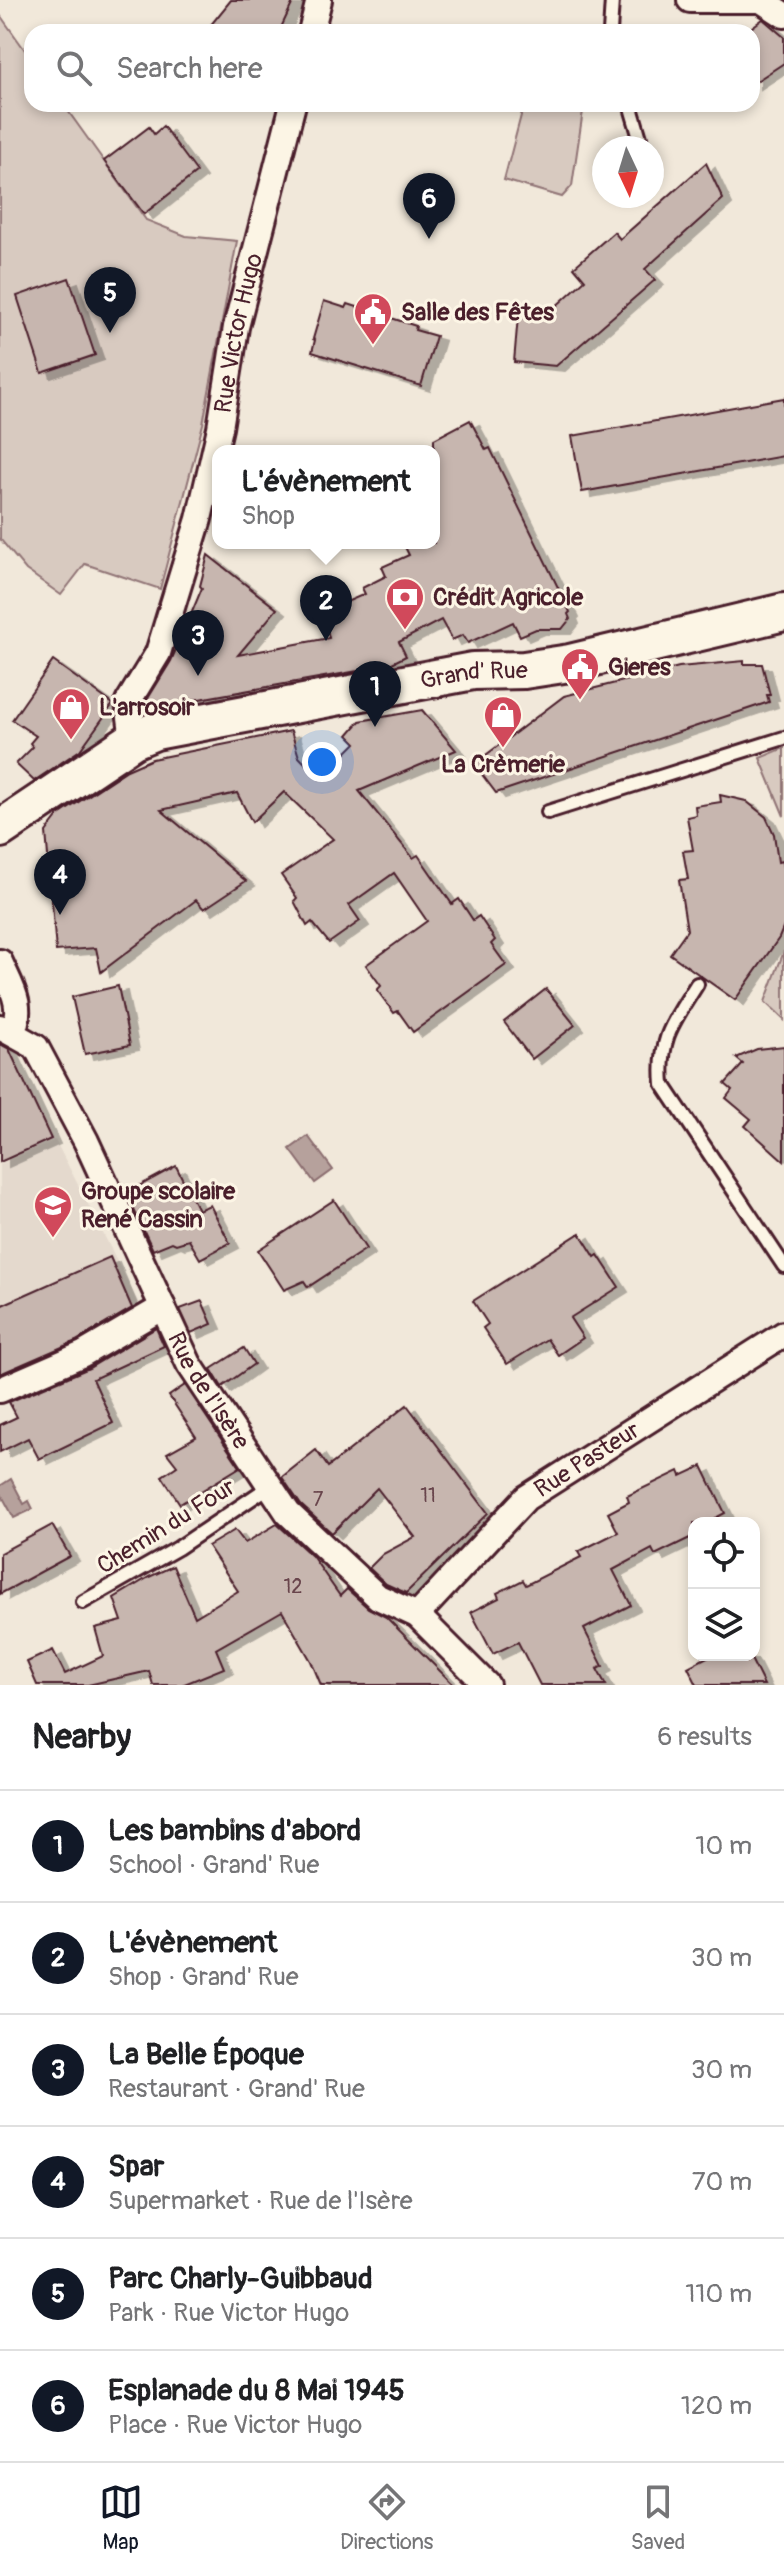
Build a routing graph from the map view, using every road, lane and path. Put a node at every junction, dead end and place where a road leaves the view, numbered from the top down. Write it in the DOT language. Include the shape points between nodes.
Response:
graph roads {
  1 [pos="319,0"];
  2 [pos="612,0"];
  3 [pos="690,0"];
  4 [pos="784,15"];
  5 [pos="313,24"];
  6 [pos="610,24"];
  7 [pos="291,112"];
  8 [pos="632,112"];
  9 [pos="639,136"];
  10 [pos="216,445"];
  11 [pos="212,463"];
  12 [pos="780,617"];
  13 [pos="784,738"];
  14 [pos="133,740"];
  15 [pos="548,812"];
  16 [pos="0,829"];
  17 [pos="0,962"];
  18 [pos="697,984"];
  19 [pos="6,1030"];
  20 [pos="784,1266"];
  21 [pos="163,1307"];
  22 [pos="784,1334"];
  23 [pos="0,1390"];
  24 [pos="270,1486"];
  25 [pos="83,1602"];
  26 [pos="417,1615"];
  27 [pos="487,1685"];
  1 -- 5 [label="street"];
  2 -- 6 [label="lane"];
  3 -- 4 [label="street" via="761,0"];
  7 -- 10 [label="street, Rue Victor Hugo" via="236,327"];
  8 -- 9 [label="lane"];
  11 -- 14 [label="street, Rue Victor Hugo" via="158,653 128,702"];
  12 -- 14 [label="main road, Grand' Rue" via="570,663 473,671 155,731"];
  13 -- 15 [label="lane"];
  14 -- 16 [label="main road, Grand' Rue"];
  17 -- 19 [label="street, Rue de l'Isère" via="19,1011"];
  18 -- 20 [label="lane" via="667,1032 663,1084"];
  19 -- 21 [label="street, Rue de l'Isère" via="36,1047"];
  21 -- 23 [label="street" via="83,1354"];
  21 -- 24 [label="street, Rue de l'Isère" via="189,1364"];
  22 -- 26 [label="street, Rue Pasteur" via="526,1498"];
  24 -- 25 [label="lane, Chemin du Four" via="178,1548"];
  24 -- 26 [label="street, Rue de l'Isère" via="288,1513 378,1597"];
  26 -- 27 [label="street, Rue de l'Isère"];
}
